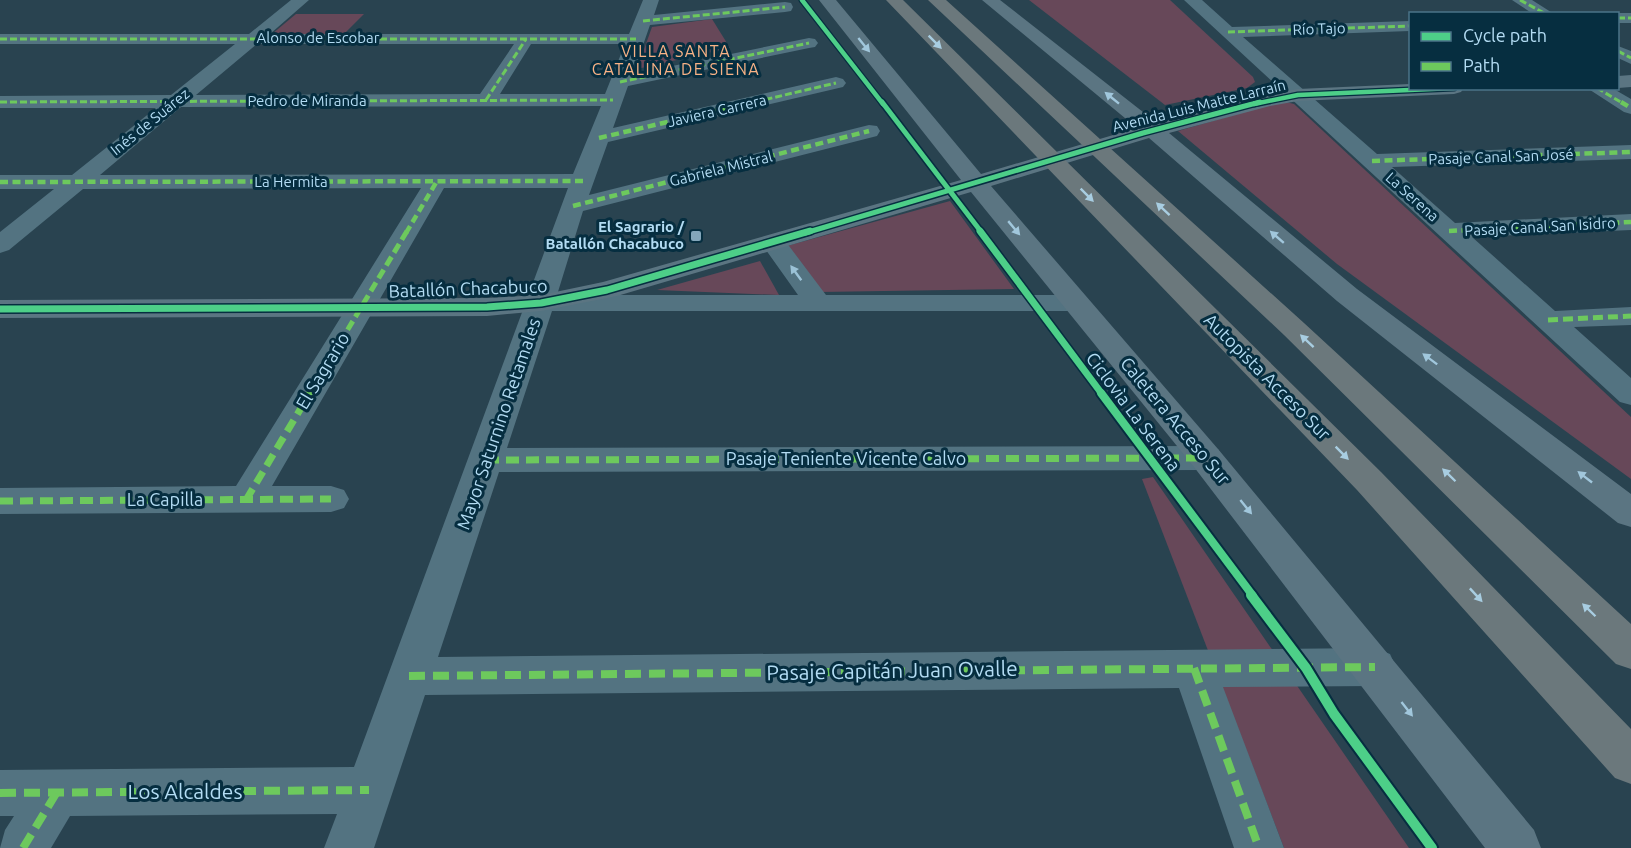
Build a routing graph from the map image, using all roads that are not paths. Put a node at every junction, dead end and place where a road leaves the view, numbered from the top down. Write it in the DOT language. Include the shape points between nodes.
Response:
graph roads {
  1 [pos="301,0"];
  2 [pos="827,0"];
  3 [pos="894,0"];
  4 [pos="936,0"];
  5 [pos="990,0"];
  6 [pos="1192,0"];
  7 [pos="1520,0"];
  8 [pos="785,8"];
  9 [pos="1542,12"];
  10 [pos="643,20"];
  11 [pos="1409,26"];
  12 [pos="1228,32"];
  13 [pos="254,38"];
  14 [pos="0,39"];
  15 [pos="526,39"];
  16 [pos="809,43"];
  17 [pos="836,83"];
  18 [pos="1409,90"];
  19 [pos="1601,90"];
  20 [pos="617,91"];
  21 [pos="1298,95"];
  22 [pos="486,100"];
  23 [pos="176,101"];
  24 [pos="0,102"];
  25 [pos="1631,108"];
  26 [pos="869,131"];
  27 [pos="1148,131"];
  28 [pos="599,138"];
  29 [pos="1631,152"];
  30 [pos="1372,161"];
  31 [pos="437,181"];
  32 [pos="583,181"];
  33 [pos="984,181"];
  34 [pos="0,182"];
  35 [pos="77,182"];
  36 [pos="573,206"];
  37 [pos="1631,222"];
  38 [pos="1449,231"];
  39 [pos="774,243"];
  40 [pos="0,245"];
  41 [pos="542,303"];
  42 [pos="818,303"];
  43 [pos="1076,303"];
  44 [pos="361,308"];
  45 [pos="0,309"];
  46 [pos="1631,316"];
  47 [pos="1548,320"];
  48 [pos="1631,394"];
  49 [pos="1206,458"];
  50 [pos="486,460"];
  51 [pos="331,499"];
  52 [pos="246,500"];
  53 [pos="0,501"];
  54 [pos="1631,513"];
  55 [pos="1631,651"];
  56 [pos="1375,667"];
  57 [pos="1194,668"];
  58 [pos="409,676"];
  59 [pos="1631,762"];
  60 [pos="369,790"];
  61 [pos="57,792"];
  62 [pos="0,793"];
  63 [pos="23,848"];
  64 [pos="349,848"];
  65 [pos="1258,848"];
  66 [pos="1516,848"];
  1 -- 13 [label="street, Inés de Suárez"];
  2 -- 33 [label="main road, Caletera Acceso Sur, one-way"];
  3 -- 59 [label="highway, Autopista Acceso Sur, one-way" via="1369,481"];
  55 -- 4 [label="highway, one-way" via="1354,385"];
  27 -- 5 [label="main road, one-way"];
  6 -- 12 [label="street, La Serena"];
  7 -- 9 [label="street"];
  8 -- 10 [label="street, Alonso de Escobar"];
  10 -- 15 [label="street, Alonso de Escobar"];
  10 -- 20 [label="street, Mayor Saturnino Retamales"];
  11 -- 12 [label="street, Río Tajo"];
  12 -- 21 [label="street, La Serena"];
  13 -- 14 [label="street, Alonso de Escobar"];
  13 -- 15 [label="street, Alonso de Escobar"];
  13 -- 23 [label="street, Inés de Suárez"];
  15 -- 22 [label="street"];
  16 -- 20 [label="street, Pedro de Miranda"];
  17 -- 28 [label="street, Javiera Carrera"];
  18 -- 21 [label="main road, Avenida Luis Matte Larraín"];
  19 -- 25 [label="street"];
  20 -- 22 [label="street, Pedro de Miranda"];
  20 -- 28 [label="street, Mayor Saturnino Retamales"];
  21 -- 27 [label="main road, Avenida Luis Matte Larraín"];
  21 -- 30 [label="street, La Serena"];
  22 -- 23 [label="street, Pedro de Miranda"];
  23 -- 24 [label="street, Pedro de Miranda"];
  23 -- 35 [label="street, Inés de Suárez"];
  26 -- 36 [label="street, Gabriela Mistral"];
  27 -- 33 [label="main road, Avenida Luis Matte Larraín"];
  54 -- 27 [label="main road, one-way" via="1347,295"];
  28 -- 32 [label="street, Mayor Saturnino Retamales"];
  29 -- 30 [label="street, Pasaje Canal San José"];
  30 -- 38 [label="street, La Serena"];
  31 -- 32 [label="street, La Hermita"];
  31 -- 35 [label="street, La Hermita"];
  31 -- 44 [label="street, El Sagrario"];
  32 -- 36 [label="street, Mayor Saturnino Retamales"];
  33 -- 39 [label="main road, Batallón Chacabuco"];
  33 -- 43 [label="main road, Caletera Acceso Sur, one-way"];
  34 -- 35 [label="street, La Hermita"];
  35 -- 40 [label="street, Inés de Suárez"];
  36 -- 41 [label="street, Mayor Saturnino Retamales"];
  37 -- 38 [label="street, Pasaje Canal San Isidro"];
  38 -- 47 [label="street, La Serena"];
  39 -- 41 [label="main road, Batallón Chacabuco" via="587,296"];
  42 -- 39 [label="street, one-way"];
  41 -- 42 [label="street, Batallón Chacabuco"];
  41 -- 44 [label="main road, Batallón Chacabuco"];
  41 -- 50 [label="street, Mayor Saturnino Retamales"];
  42 -- 43 [label="street, Batallón Chacabuco"];
  43 -- 49 [label="main road, Caletera Acceso Sur"];
  44 -- 45 [label="main road, Batallón Chacabuco"];
  44 -- 52 [label="street, El Sagrario"];
  46 -- 47 [label="street"];
  47 -- 48 [label="street, La Serena"];
  49 -- 50 [label="street, Pasaje Teniente Vicente Calvo"];
  49 -- 56 [label="main road, Caletera Acceso Sur, one-way"];
  50 -- 58 [label="street, Mayor Saturnino Retamales"];
  51 -- 52 [label="street, La Capilla"];
  52 -- 53 [label="street, La Capilla"];
  56 -- 57 [label="street, Pasaje Capitán Juan Ovalle"];
  56 -- 66 [label="main road, Caletera Acceso Sur, one-way"];
  57 -- 58 [label="street, Pasaje Capitán Juan Ovalle"];
  57 -- 65 [label="street"];
  58 -- 60 [label="street, Mayor Saturnino Retamales"];
  60 -- 61 [label="street, Los Alcaldes"];
  60 -- 64 [label="street, Mayor Saturnino Retamales"];
  61 -- 62 [label="street, Los Alcaldes"];
  61 -- 63 [label="street"];
}
